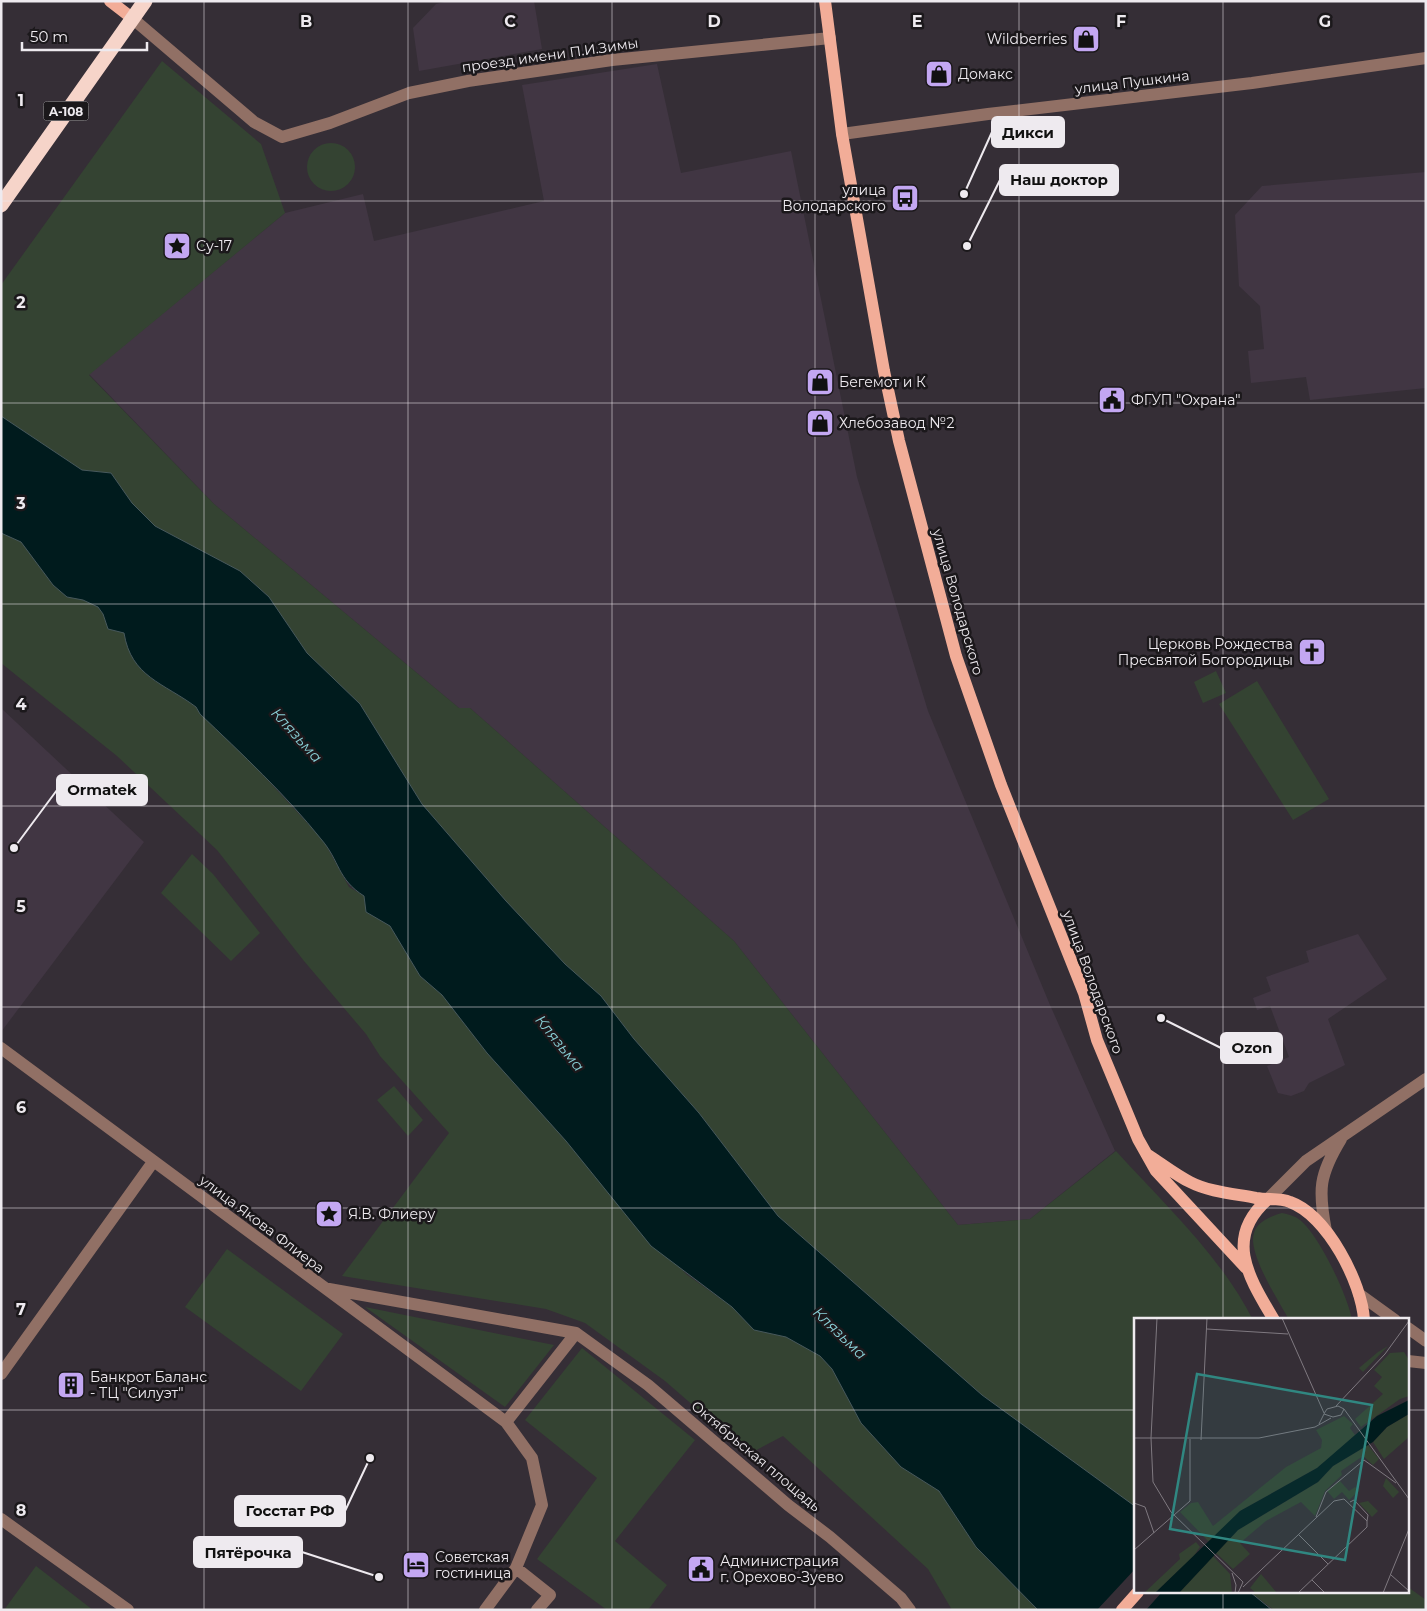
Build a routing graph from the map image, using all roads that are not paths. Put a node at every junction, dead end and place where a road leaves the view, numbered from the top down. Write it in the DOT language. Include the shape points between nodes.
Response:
graph roads {
  1 [pos="110,1"];
  2 [pos="145,1"];
  3 [pos="825,1"];
  4 [pos="132,18"];
  5 [pos="830,38"];
  6 [pos="1426,58"];
  7 [pos="842,134"];
  8 [pos="1,205"];
  9 [pos="1,1048"];
  10 [pos="1426,1078"];
  11 [pos="1342,1138"];
  12 [pos="1148,1155"];
  13 [pos="153,1162"];
  14 [pos="1267,1200"];
  15 [pos="1326,1231"];
  16 [pos="1246,1268"];
  17 [pos="324,1288"];
  18 [pos="1359,1294"];
  19 [pos="1273,1318"];
  20 [pos="1364,1318"];
  21 [pos="1392,1318"];
  22 [pos="1410,1329"];
  23 [pos="576,1333"];
  24 [pos="1426,1341"];
  25 [pos="1410,1361"];
  26 [pos="1426,1363"];
  27 [pos="1,1374"];
  28 [pos="506,1422"];
  29 [pos="1,1519"];
  30 [pos="516,1568"];
  31 [pos="1136,1594"];
  32 [pos="128,1610"];
  33 [pos="485,1610"];
  34 [pos="537,1610"];
  35 [pos="910,1610"];
  36 [pos="1122,1610"];
  1 -- 4 [label="main road"];
  2 -- 4 [label="highway, А-108"];
  3 -- 5 [label="main road, улица Володарского"];
  4 -- 5 [label="street, проезд имени П.И.Зимы" via="254,122 282,137 409,93 468,81 621,59"];
  4 -- 8 [label="highway, А-108"];
  5 -- 7 [label="main road, улица Володарского"];
  6 -- 7 [label="street, улица Пушкина"];
  7 -- 12 [label="main road, улица Володарского" via="886,380 956,656 1001,785 1084,993 1097,1040 1138,1140"];
  9 -- 13 [label="street, улица Якова Флиера"];
  10 -- 11 [label="street"];
  11 -- 14 [label="street" via="1306,1161"];
  11 -- 15 [label="street" via="1330,1157 1320,1190"];
  12 -- 14 [label="main road" via="1191,1183"];
  12 -- 16 [label="main road, улица Володарского" via="1156,1171"];
  13 -- 17 [label="street, улица Якова Флиера"];
  13 -- 27 [label="street"];
  14 -- 15 [label="main road" via="1291,1202 1308,1212"];
  14 -- 16 [label="main road" via="1246,1225 1243,1250"];
  15 -- 18 [label="main road"];
  16 -- 19 [label="main road"];
  17 -- 23 [label="street, улица Якова Флиера"];
  17 -- 28 [label="street"];
  18 -- 20 [label="main road"];
  18 -- 21 [label="street"];
  22 -- 24 [label="street"];
  23 -- 28 [label="street"];
  23 -- 35 [label="street, Октябрьская площадь" via="655,1390 894,1592"];
  25 -- 26 [label="street"];
  28 -- 30 [label="street" via="532,1458 542,1505"];
  29 -- 32 [label="street"];
  30 -- 33 [label="street"];
  30 -- 34 [label="street" via="550,1595"];
  31 -- 36 [label="main road"];
}
